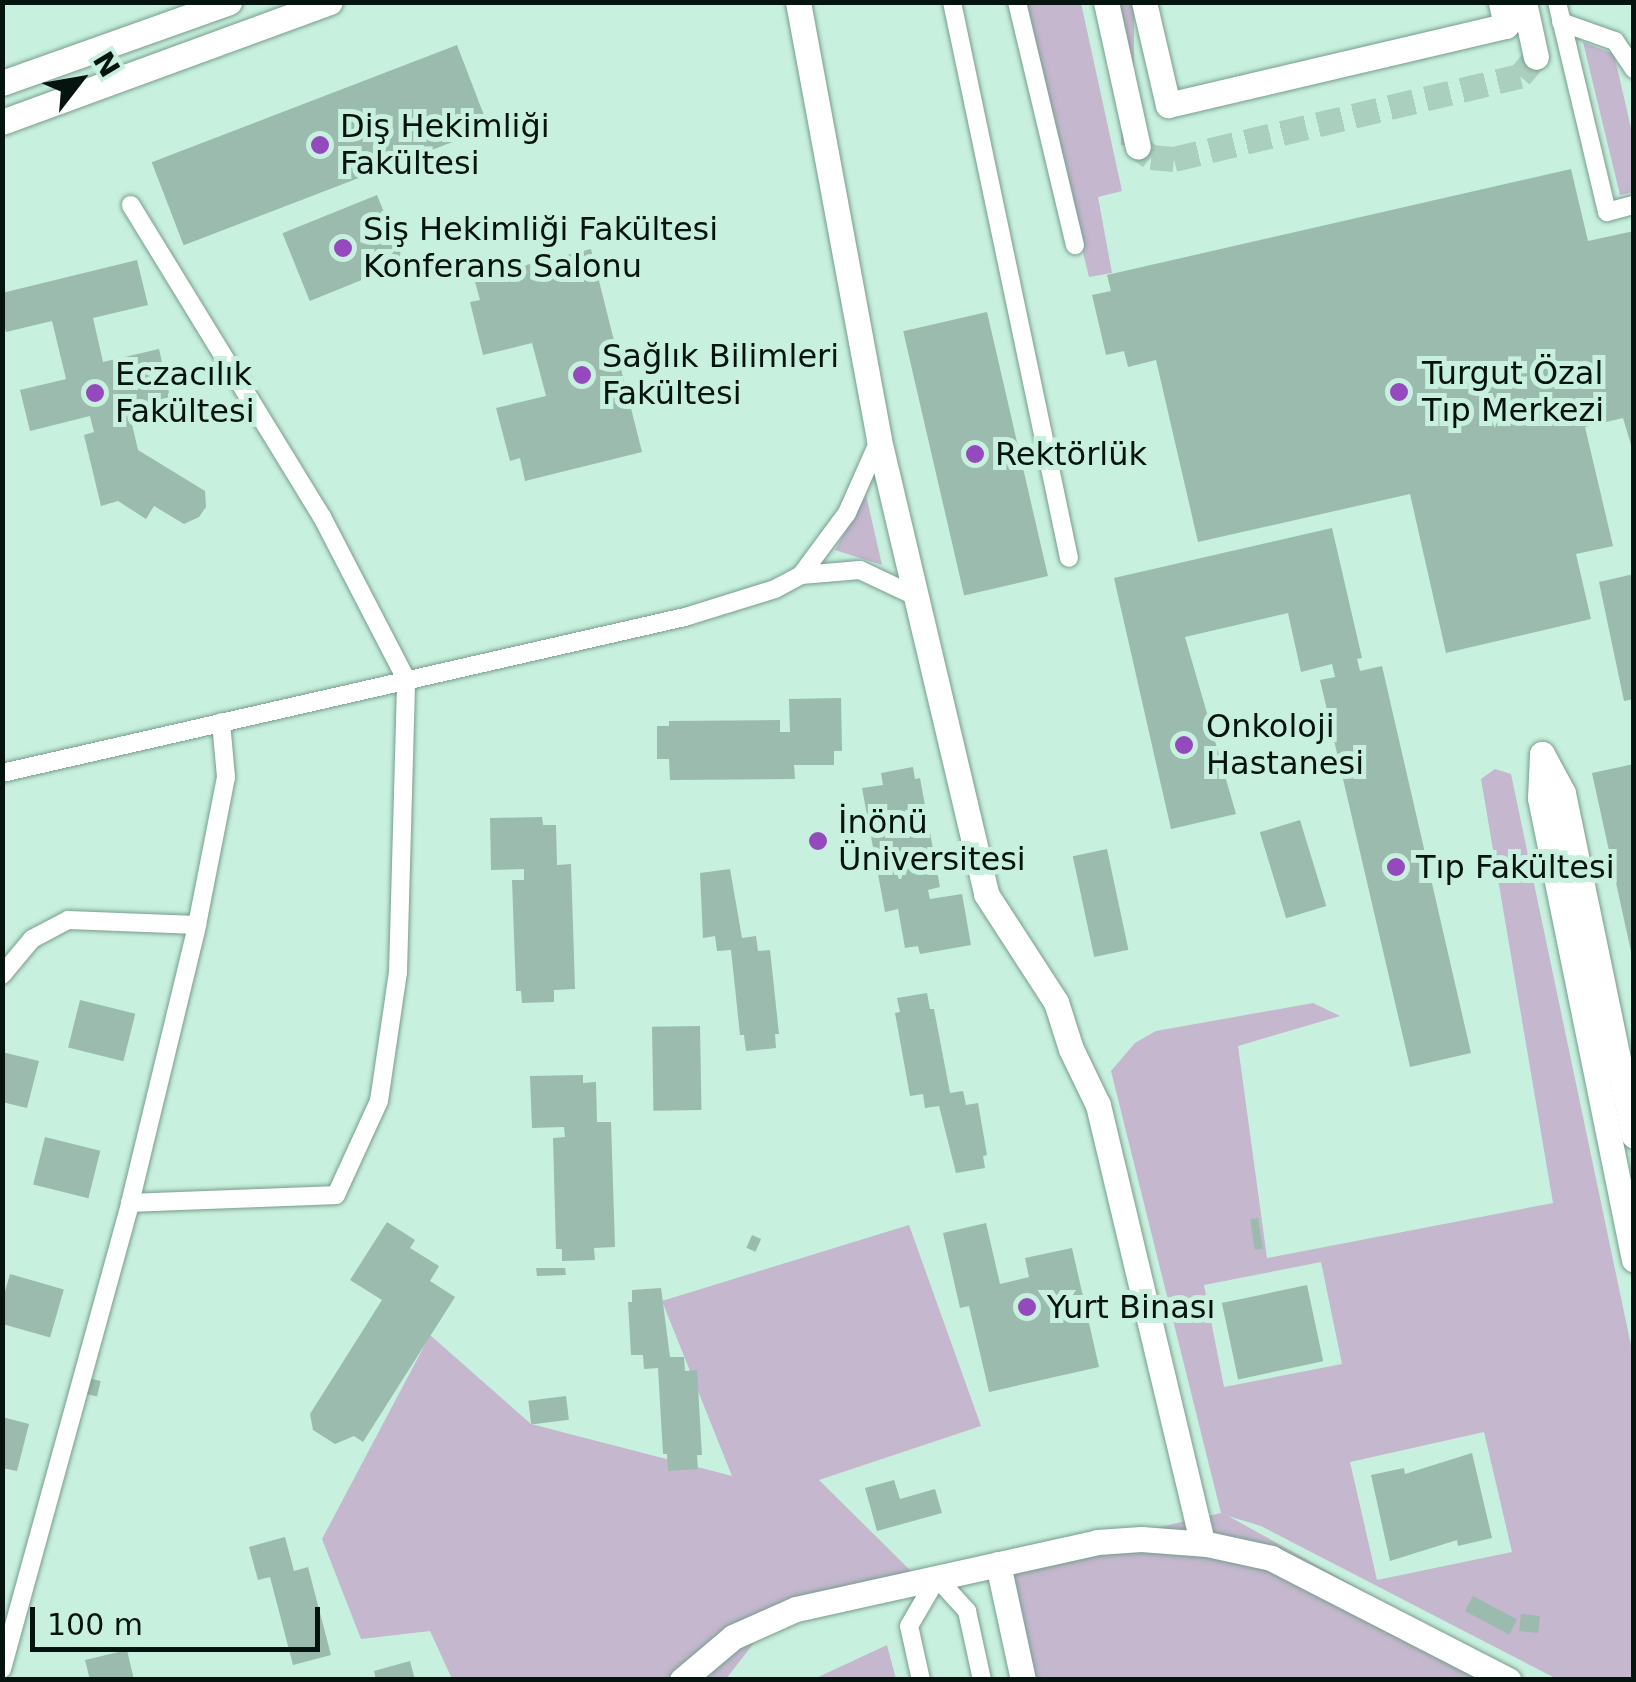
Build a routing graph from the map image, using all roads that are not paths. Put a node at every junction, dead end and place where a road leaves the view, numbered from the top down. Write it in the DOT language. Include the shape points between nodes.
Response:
graph roads {
  1 [pos="229,2"];
  2 [pos="330,2"];
  3 [pos="798,2"];
  4 [pos="952,2"];
  5 [pos="1016,2"];
  6 [pos="1106,2"];
  7 [pos="1144,2"];
  8 [pos="1501,2"];
  9 [pos="1524,2"];
  10 [pos="1556,2"];
  11 [pos="1561,22"];
  12 [pos="1536,57"];
  13 [pos="1634,68"];
  14 [pos="2,82"];
  15 [pos="2,122"];
  16 [pos="1138,147"];
  17 [pos="131,205"];
  18 [pos="1634,205"];
  19 [pos="1076,244"];
  20 [pos="879,440"];
  21 [pos="1069,558"];
  22 [pos="801,575"];
  23 [pos="917,597"];
  24 [pos="406,679"];
  25 [pos="221,722"];
  26 [pos="2,773"];
  27 [pos="196,925"];
  28 [pos="2,975"];
  29 [pos="1634,1136"];
  30 [pos="130,1203"];
  31 [pos="1634,1260"];
  32 [pos="1202,1543"];
  33 [pos="998,1564"];
  34 [pos="937,1578"];
  35 [pos="2,1669"];
  36 [pos="682,1680"];
  37 [pos="921,1680"];
  38 [pos="982,1680"];
  39 [pos="1024,1680"];
  40 [pos="1508,1680"];
  1 -- 14 [label="street"];
  2 -- 15 [label="street"];
  3 -- 20 [label="street"];
  4 -- 21 [label="street"];
  5 -- 19 [label="street"];
  6 -- 16 [label="street"];
  7 -- 8 [label="street" via="1168,106 1506,26"];
  9 -- 12 [label="street"];
  10 -- 11 [label="street"];
  11 -- 13 [label="street" via="1615,40"];
  11 -- 18 [label="street" via="1606,212"];
  17 -- 24 [label="street" via="322,517"];
  20 -- 22 [label="street" via="847,513"];
  20 -- 23 [label="street"];
  22 -- 23 [label="street" via="860,570"];
  22 -- 24 [label="street" via="685,617"];
  23 -- 32 [label="street" via="986,894 1056,1002 1098,1106"];
  24 -- 25 [label="street"];
  24 -- 30 [label="street" via="398,972 379,1101 336,1196"];
  25 -- 26 [label="street"];
  25 -- 27 [label="street" via="226,777"];
  27 -- 28 [label="street" via="68,920 32,939"];
  27 -- 30 [label="street"];
  29 -- 31 [label="street" via="1563,793 1542,754 1540,798"];
  30 -- 35 [label="street"];
  32 -- 33 [label="street" via="1097,1542"];
  32 -- 40 [label="street" via="1271,1558"];
  33 -- 34 [label="street"];
  33 -- 39 [label="street"];
  34 -- 36 [label="street" via="774,1616 733,1637"];
  34 -- 37 [label="street" via="908,1626"];
  34 -- 38 [label="street" via="967,1611"];
}
